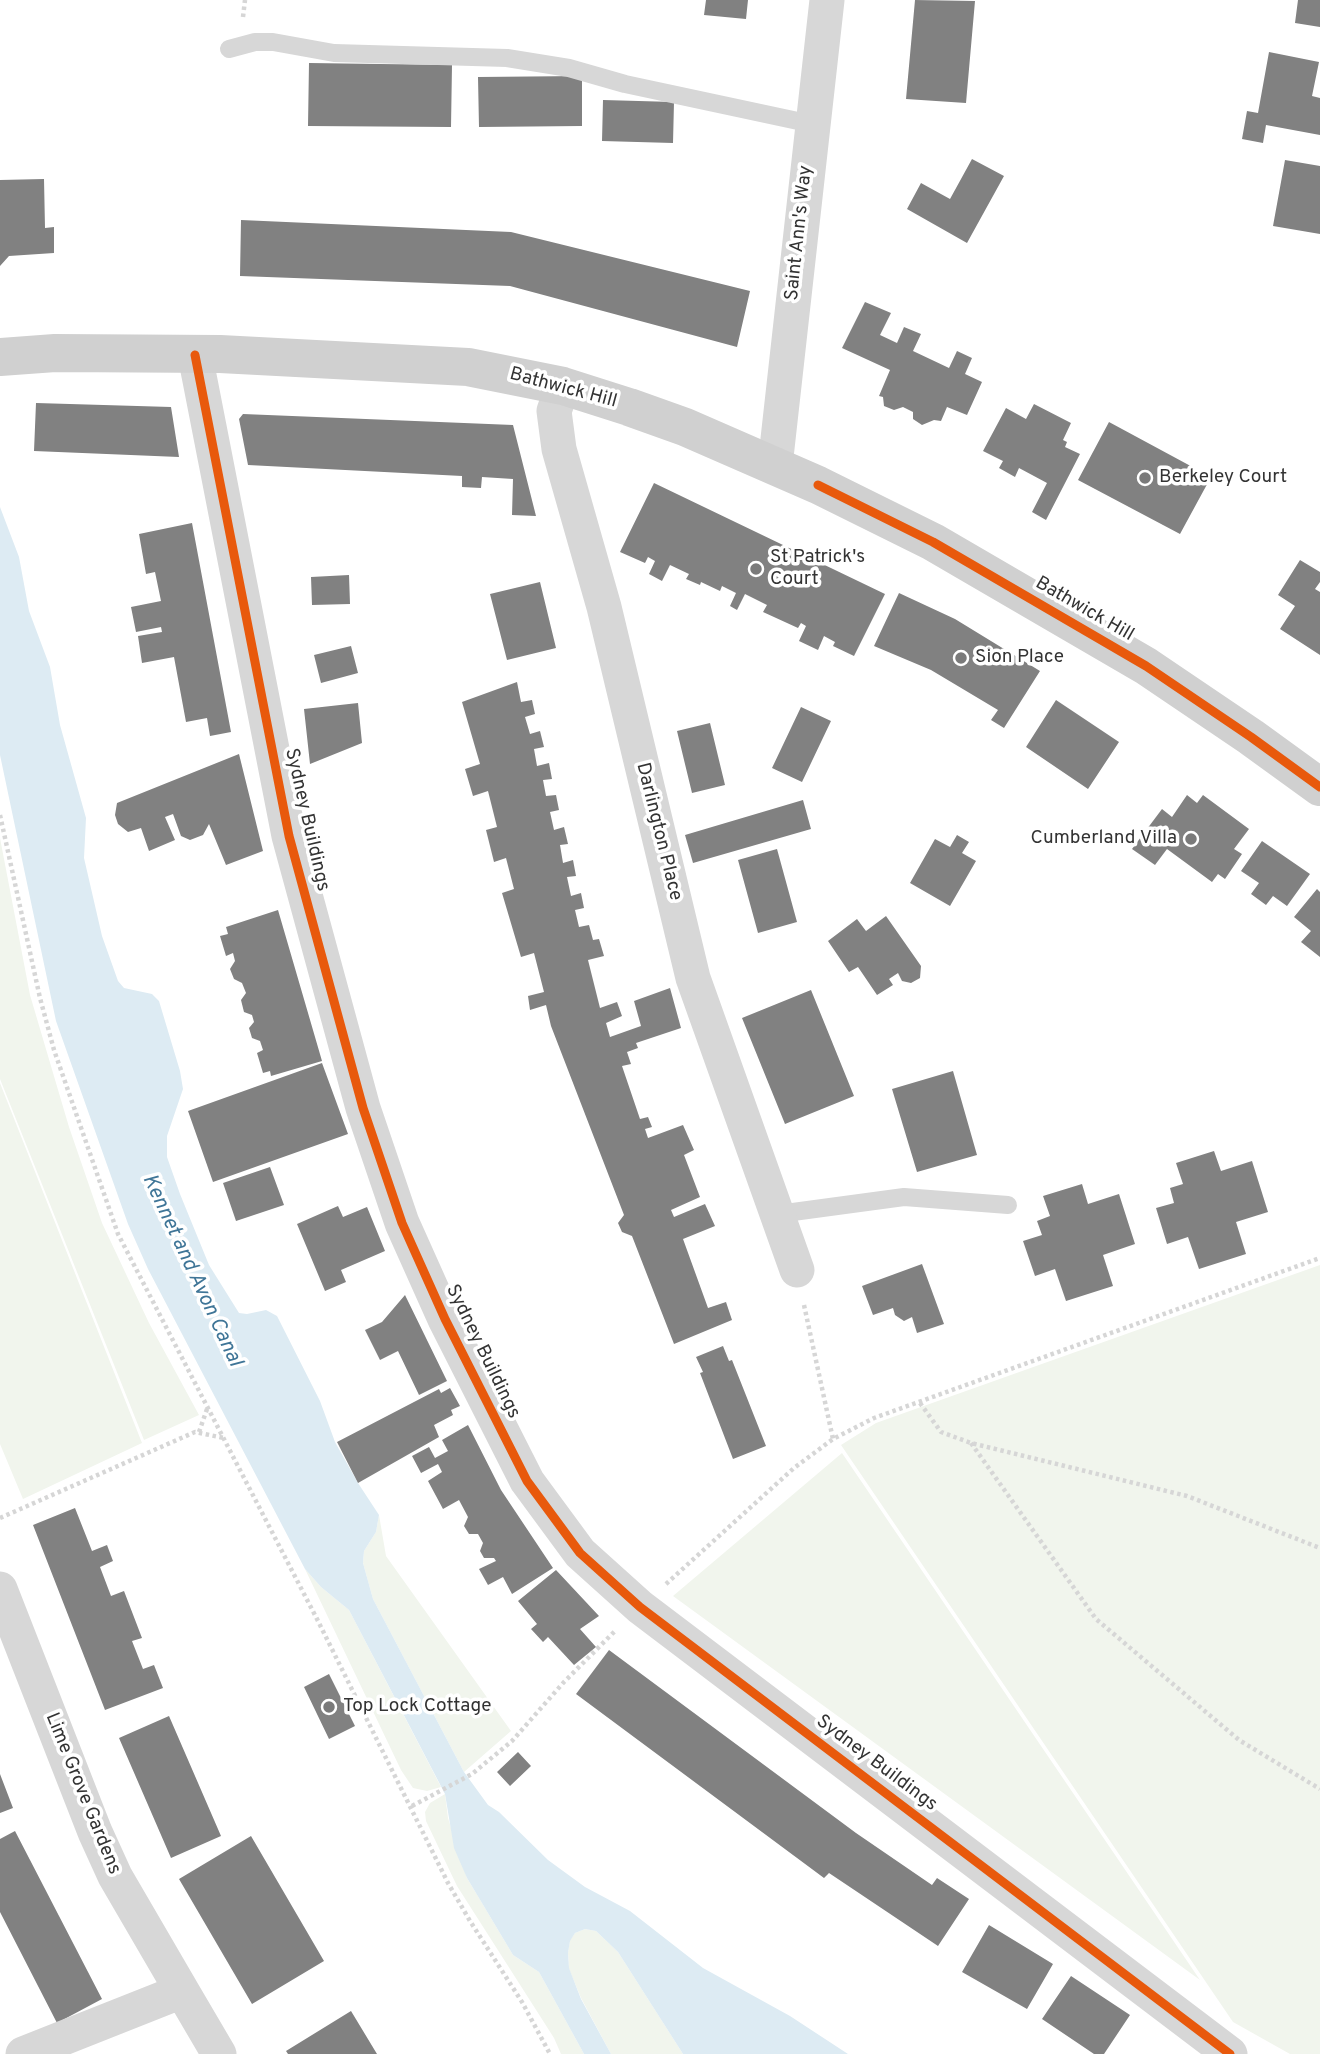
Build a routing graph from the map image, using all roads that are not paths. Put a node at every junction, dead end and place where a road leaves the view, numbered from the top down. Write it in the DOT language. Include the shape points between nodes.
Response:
graph roads {
  1 [pos="827,0"];
  2 [pos="229,49"];
  3 [pos="812,124"];
  4 [pos="195,355"];
  5 [pos="0,357"];
  6 [pos="563,386"];
  7 [pos="775,466"];
  8 [pos="1320,787"];
  9 [pos="1008,1205"];
  10 [pos="778,1214"];
  11 [pos="797,1270"];
  12 [pos="0,1588"];
  13 [pos="182,1991"];
  14 [pos="23,2054"];
  15 [pos="219,2054"];
  16 [pos="1230,2054"];
  1 -- 3 [label="street, Saint Ann's Way"];
  2 -- 3 [label="lane" via="273,42 334,53 507,58"];
  3 -- 7 [label="street, Saint Ann's Way"];
  4 -- 5 [label="street, Bathwick Hill"];
  4 -- 6 [label="street, Bathwick Hill" via="468,367"];
  4 -- 16 [label="street, Sydney Buildings" via="289,836 363,1108 398,1210 445,1320 527,1481 580,1553 652,1596"];
  6 -- 7 [label="street, Bathwick Hill" via="685,427"];
  6 -- 10 [label="street, Darlington Place" via="554,411 559,449 604,607 693,978"];
  7 -- 8 [label="street, Bathwick Hill" via="933,542 1146,666"];
  9 -- 10 [label="lane" via="904,1197"];
  10 -- 11 [label="street, Darlington Place"];
  12 -- 13 [label="street, Lime Grove Gardens" via="95,1832 115,1876"];
  13 -- 14 [label="street"];
  13 -- 15 [label="street, Lime Grove Gardens"];
}
